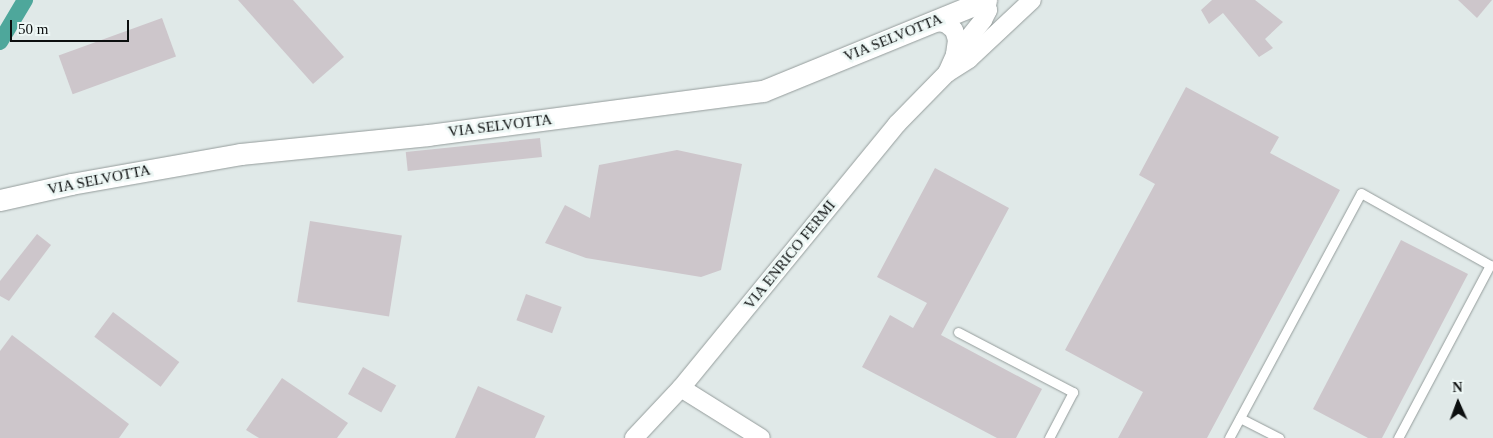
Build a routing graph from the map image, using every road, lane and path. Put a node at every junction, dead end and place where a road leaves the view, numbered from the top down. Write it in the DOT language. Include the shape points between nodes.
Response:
graph roads {
  1 [pos="986,0"];
  2 [pos="1032,0"];
  3 [pos="934,22"];
  4 [pos="998,32"];
  5 [pos="955,55"];
  6 [pos="946,73"];
  7 [pos="0,200"];
  8 [pos="1492,266"];
  9 [pos="958,332"];
  10 [pos="681,388"];
  11 [pos="1240,418"];
  12 [pos="634,438"];
  13 [pos="761,438"];
  14 [pos="1049,438"];
  15 [pos="1229,438"];
  16 [pos="1279,438"];
  17 [pos="1398,438"];
  1 -- 3 [label="street, VIA SELVOTTA"];
  1 -- 4 [label="street" via="1000,8 1003,19"];
  1 -- 5 [label="street, VIA ENRICO FERMI" via="988,10 983,20"];
  2 -- 4 [label="street, VIA ENRICO FERMI"];
  3 -- 5 [label="street, VIA ENRICO FERMI" via="945,23 954,30 957,40"];
  3 -- 7 [label="street, VIA SELVOTTA" via="764,91 428,135 241,154"];
  4 -- 6 [label="street, VIA ENRICO FERMI" via="969,59"];
  5 -- 6 [label="street, VIA ENRICO FERMI"];
  6 -- 10 [label="street, VIA ENRICO FERMI" via="897,124"];
  8 -- 11 [label="lane" via="1361,193"];
  8 -- 17 [label="lane"];
  9 -- 14 [label="lane" via="1073,392"];
  10 -- 12 [label="street, VIA ENRICO FERMI"];
  10 -- 13 [label="street"];
  11 -- 15 [label="lane"];
  11 -- 16 [label="lane"];
}
